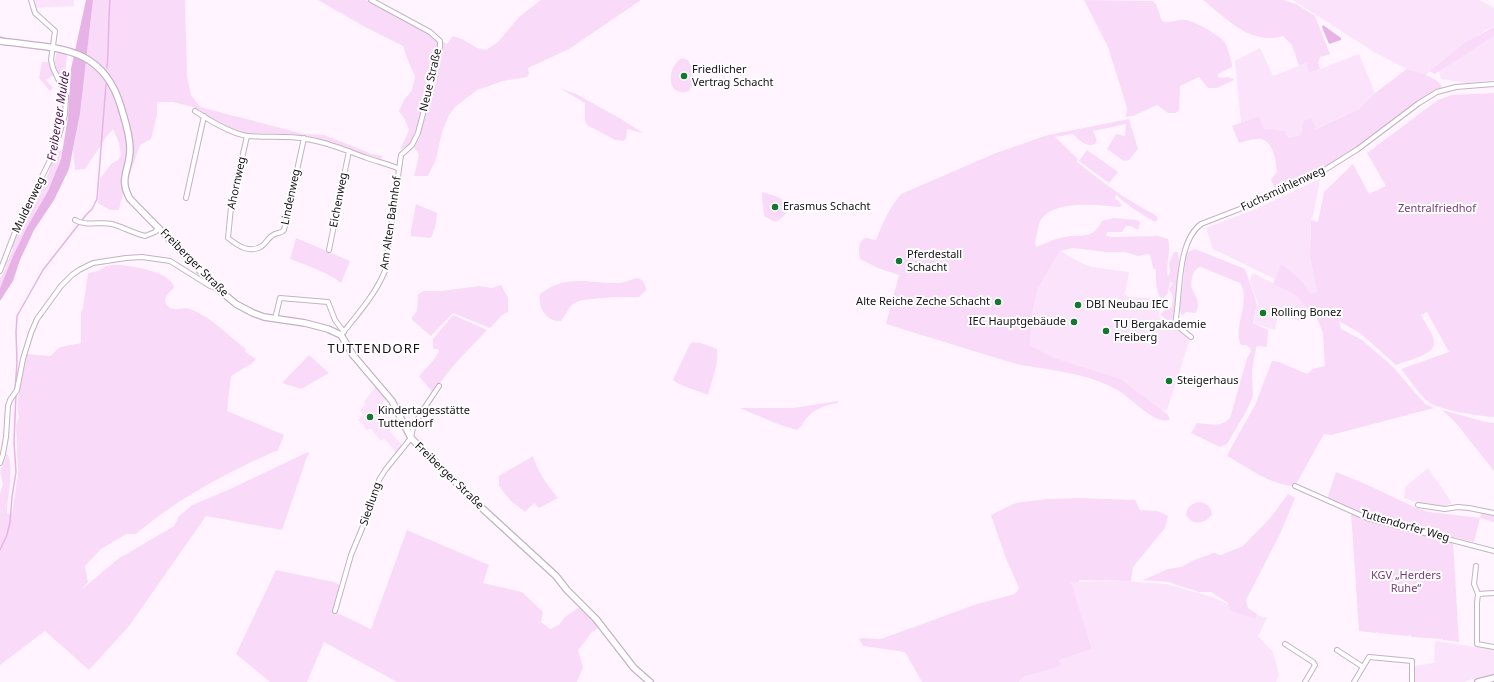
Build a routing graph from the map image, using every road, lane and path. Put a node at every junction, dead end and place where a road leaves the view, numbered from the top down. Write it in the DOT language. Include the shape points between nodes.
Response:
graph roads {
  1 [pos="31,0"];
  2 [pos="371,0"];
  3 [pos="0,41"];
  4 [pos="56,48"];
  5 [pos="1494,84"];
  6 [pos="195,111"];
  7 [pos="204,116"];
  8 [pos="247,136"];
  9 [pos="304,138"];
  10 [pos="349,151"];
  11 [pos="399,169"];
  12 [pos="186,198"];
  13 [pos="77,222"];
  14 [pos="159,228"];
  15 [pos="228,231"];
  16 [pos="329,250"];
  17 [pos="0,271"];
  18 [pos="218,288"];
  19 [pos="275,319"];
  20 [pos="342,333"];
  21 [pos="1191,337"];
  22 [pos="439,386"];
  23 [pos="411,438"];
  24 [pos="0,463"];
  25 [pos="1295,486"];
  26 [pos="1418,505"];
  27 [pos="1494,513"];
  28 [pos="1494,551"];
  29 [pos="1476,566"];
  30 [pos="1494,593"];
  31 [pos="1478,594"];
  32 [pos="334,611"];
  33 [pos="1285,644"];
  34 [pos="1494,647"];
  35 [pos="1337,650"];
  36 [pos="1363,666"];
  37 [pos="1494,678"];
  38 [pos="650,682"];
  39 [pos="1305,682"];
  40 [pos="1354,682"];
  41 [pos="1412,682"];
  42 [pos="1478,682"];
  1 -- 4 [label="street, Muldenweg" via="35,12 55,31"];
  2 -- 11 [label="street, Neue Straße" via="430,32 440,41 438,59 418,133 412,145 402,155"];
  3 -- 4 [label="street, Freiberger Straße"];
  4 -- 14 [label="street, Freiberger Straße" via="84,57 101,69 111,83 130,137 125,190"];
  4 -- 17 [label="street, Muldenweg" via="51,60 66,96 65,115 54,152 15,232"];
  5 -- 21 [label="street, Fuchsmühlenweg" via="1456,87 1437,92 1358,149 1315,176 1197,227 1189,238 1182,258 1175,324"];
  6 -- 7 [label="street"];
  7 -- 8 [label="street" via="235,133"];
  7 -- 12 [label="street"];
  8 -- 9 [label="street"];
  8 -- 15 [label="street, Ahornweg"];
  9 -- 10 [label="street"];
  9 -- 15 [label="street, Lindenweg" via="284,230 272,235 261,246 248,249 228,238"];
  10 -- 11 [label="street"];
  10 -- 16 [label="street, Eichenweg"];
  11 -- 20 [label="street, Am Alten Bahnhof" via="382,280 368,302"];
  13 -- 14 [label="street" via="112,224 145,236"];
  14 -- 18 [label="street, Freiberger Straße"];
  18 -- 19 [label="street, Freiberger Straße" via="236,304 253,313"];
  18 -- 24 [label="street" via="210,286 170,261 142,257 93,263 79,270 61,286 37,319 25,352 17,390 8,406 6,437"];
  19 -- 20 [label="street, Freiberger Straße"];
  19 -- 20 [label="street" via="280,298 328,302"];
  20 -- 23 [label="street, Freiberger Straße" via="353,355 392,401"];
  22 -- 23 [label="street, Siedlung" via="413,427"];
  23 -- 32 [label="street, Siedlung" via="379,480"];
  23 -- 38 [label="street, Freiberger Straße" via="556,576 596,619 634,668"];
  25 -- 28 [label="street, Tuttendorfer Weg" via="1367,518"];
  26 -- 27 [label="street" via="1444,509 1470,508"];
  29 -- 31 [label="street" via="1474,584"];
  30 -- 31 [label="street"];
  31 -- 34 [label="street" via="1477,644"];
  33 -- 39 [label="street" via="1315,665"];
  35 -- 36 [label="street"];
  36 -- 40 [label="street"];
  36 -- 41 [label="street" via="1369,657 1412,661"];
  37 -- 42 [label="street"];
}
